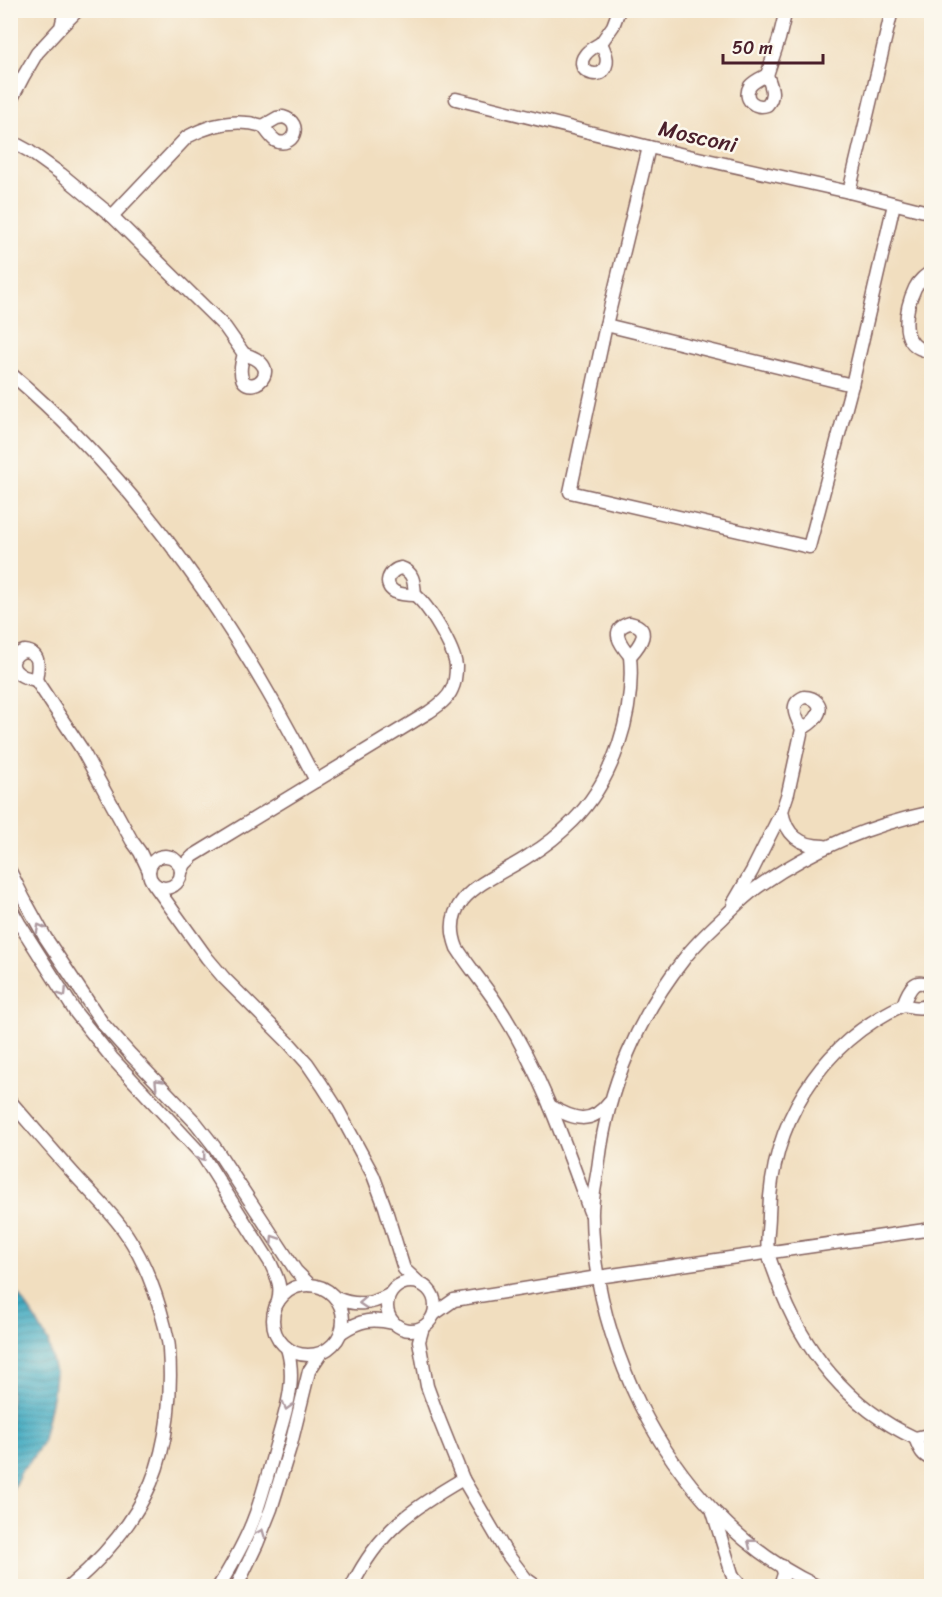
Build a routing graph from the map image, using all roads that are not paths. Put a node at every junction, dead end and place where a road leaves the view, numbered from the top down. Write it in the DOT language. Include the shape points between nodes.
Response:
graph roads {
  1 [pos="65,10"];
  2 [pos="78,10"];
  3 [pos="618,10"];
  4 [pos="786,10"];
  5 [pos="892,10"];
  6 [pos="61,27"];
  7 [pos="601,43"];
  8 [pos="766,75"];
  9 [pos="456,99"];
  10 [pos="10,102"];
  11 [pos="263,126"];
  12 [pos="10,144"];
  13 [pos="649,147"];
  14 [pos="849,192"];
  15 [pos="894,204"];
  16 [pos="932,213"];
  17 [pos="112,216"];
  18 [pos="932,271"];
  19 [pos="606,325"];
  20 [pos="932,347"];
  21 [pos="244,354"];
  22 [pos="10,373"];
  23 [pos="852,385"];
  24 [pos="415,595"];
  25 [pos="630,656"];
  26 [pos="36,680"];
  27 [pos="802,729"];
  28 [pos="316,781"];
  29 [pos="782,811"];
  30 [pos="932,812"];
  31 [pos="826,846"];
  32 [pos="140,852"];
  33 [pos="175,868"];
  34 [pos="10,871"];
  35 [pos="151,877"];
  36 [pos="10,907"];
  37 [pos="724,916"];
  38 [pos="178,917"];
  39 [pos="932,990"];
  40 [pos="932,1001"];
  41 [pos="903,1005"];
  42 [pos="10,1101"];
  43 [pos="610,1101"];
  44 [pos="550,1106"];
  45 [pos="591,1215"];
  46 [pos="932,1229"];
  47 [pos="768,1252"];
  48 [pos="404,1269"];
  49 [pos="598,1277"];
  50 [pos="419,1283"];
  51 [pos="310,1285"];
  52 [pos="393,1291"];
  53 [pos="432,1292"];
  54 [pos="336,1298"];
  55 [pos="454,1300"];
  56 [pos="278,1302"];
  57 [pos="434,1314"];
  58 [pos="393,1323"];
  59 [pos="423,1328"];
  60 [pos="410,1330"];
  61 [pos="342,1332"];
  62 [pos="419,1341"];
  63 [pos="287,1348"];
  64 [pos="321,1353"];
  65 [pos="932,1434"];
  66 [pos="915,1438"];
  67 [pos="932,1459"];
  68 [pos="463,1479"];
  69 [pos="712,1510"];
  70 [pos="782,1566"];
  71 [pos="70,1587"];
  72 [pos="219,1587"];
  73 [pos="237,1587"];
  74 [pos="352,1587"];
  75 [pos="536,1587"];
  76 [pos="741,1587"];
  77 [pos="780,1587"];
  78 [pos="817,1587"];
  1 -- 6 [label="street"];
  2 -- 6 [label="street"];
  3 -- 7 [label="street"];
  4 -- 8 [label="street"];
  5 -- 14 [label="street"];
  6 -- 10 [label="street" via="37,53"];
  9 -- 13 [label="street, Mosconi"];
  11 -- 17 [label="street" via="232,122 202,129 188,137"];
  12 -- 17 [label="street" via="29,151"];
  13 -- 14 [label="street, Mosconi"];
  13 -- 19 [label="street"];
  14 -- 15 [label="street, Mosconi"];
  15 -- 16 [label="street, Mosconi"];
  15 -- 23 [label="street"];
  17 -- 21 [label="street" via="225,327"];
  18 -- 20 [label="street" via="915,288 907,334 917,348 924,351"];
  19 -- 23 [label="street"];
  19 -- 23 [label="street" via="570,492 809,547"];
  22 -- 28 [label="street" via="103,462 170,542 229,627 288,725"];
  24 -- 28 [label="street" via="448,644 456,665 452,690 429,712"];
  25 -- 44 [label="street" via="628,712 600,785 573,821 550,840 471,891 454,912 452,922 457,948 495,1001 532,1065"];
  26 -- 32 [label="street" via="81,748"];
  27 -- 29 [label="street"];
  28 -- 33 [label="street"];
  29 -- 31 [label="street" via="784,824 801,842"];
  29 -- 37 [label="street"];
  30 -- 31 [label="street"];
  31 -- 37 [label="street" via="760,885"];
  32 -- 33 [label="street"];
  32 -- 35 [label="street"];
  33 -- 35 [label="street" via="156,858"];
  33 -- 35 [label="street" via="172,886 162,888"];
  33 -- 38 [label="street"];
  51 -- 34 [label="street, one-way" via="296,1271 196,1123 103,1024 45,937"];
  35 -- 38 [label="street"];
  36 -- 56 [label="street, one-way" via="76,1013 112,1059 203,1156 270,1263 278,1279"];
  37 -- 43 [label="street" via="683,959 647,1012"];
  38 -- 48 [label="street" via="224,978 307,1063 338,1110 373,1175"];
  39 -- 41 [label="street" via="923,983 913,985"];
  40 -- 41 [label="street" via="924,1008"];
  41 -- 47 [label="street" via="838,1048 793,1110 774,1162"];
  42 -- 71 [label="street" via="126,1234 150,1279 169,1347 166,1424 151,1483 114,1543"];
  43 -- 44 [label="street" via="601,1113 580,1118"];
  43 -- 45 [label="street"];
  44 -- 45 [label="street"];
  45 -- 49 [label="street"];
  46 -- 47 [label="street"];
  47 -- 49 [label="street"];
  47 -- 66 [label="street" via="798,1328 824,1368 882,1421"];
  48 -- 50 [label="street"];
  48 -- 52 [label="street"];
  49 -- 55 [label="street"];
  49 -- 69 [label="street" via="623,1368 650,1425"];
  50 -- 52 [label="street" via="404,1283"];
  50 -- 53 [label="street"];
  51 -- 54 [label="street" via="320,1286"];
  51 -- 56 [label="street" via="292,1289"];
  52 -- 54 [label="street, one-way" via="369,1303"];
  52 -- 58 [label="street" via="387,1310"];
  53 -- 55 [label="street"];
  53 -- 57 [label="street"];
  54 -- 61 [label="street" via="342,1308"];
  55 -- 57 [label="street"];
  56 -- 63 [label="street" via="274,1311 275,1332"];
  57 -- 59 [label="street"];
  58 -- 60 [label="street"];
  58 -- 61 [label="street" via="366,1320"];
  59 -- 60 [label="street"];
  59 -- 62 [label="street"];
  60 -- 62 [label="street"];
  61 -- 64 [label="street"];
  62 -- 68 [label="street" via="438,1419"];
  63 -- 64 [label="street" via="297,1354"];
  63 -- 72 [label="street, one-way" via="290,1395 273,1455 252,1524"];
  73 -- 64 [label="street, one-way" via="271,1509 309,1371"];
  65 -- 66 [label="street"];
  66 -- 67 [label="street" via="921,1453"];
  68 -- 74 [label="street" via="399,1522 375,1548"];
  68 -- 75 [label="street" via="516,1567"];
  70 -- 69 [label="street, one-way"];
  69 -- 76 [label="street" via="733,1577"];
  70 -- 77 [label="street"];
  70 -- 78 [label="street"];
}
